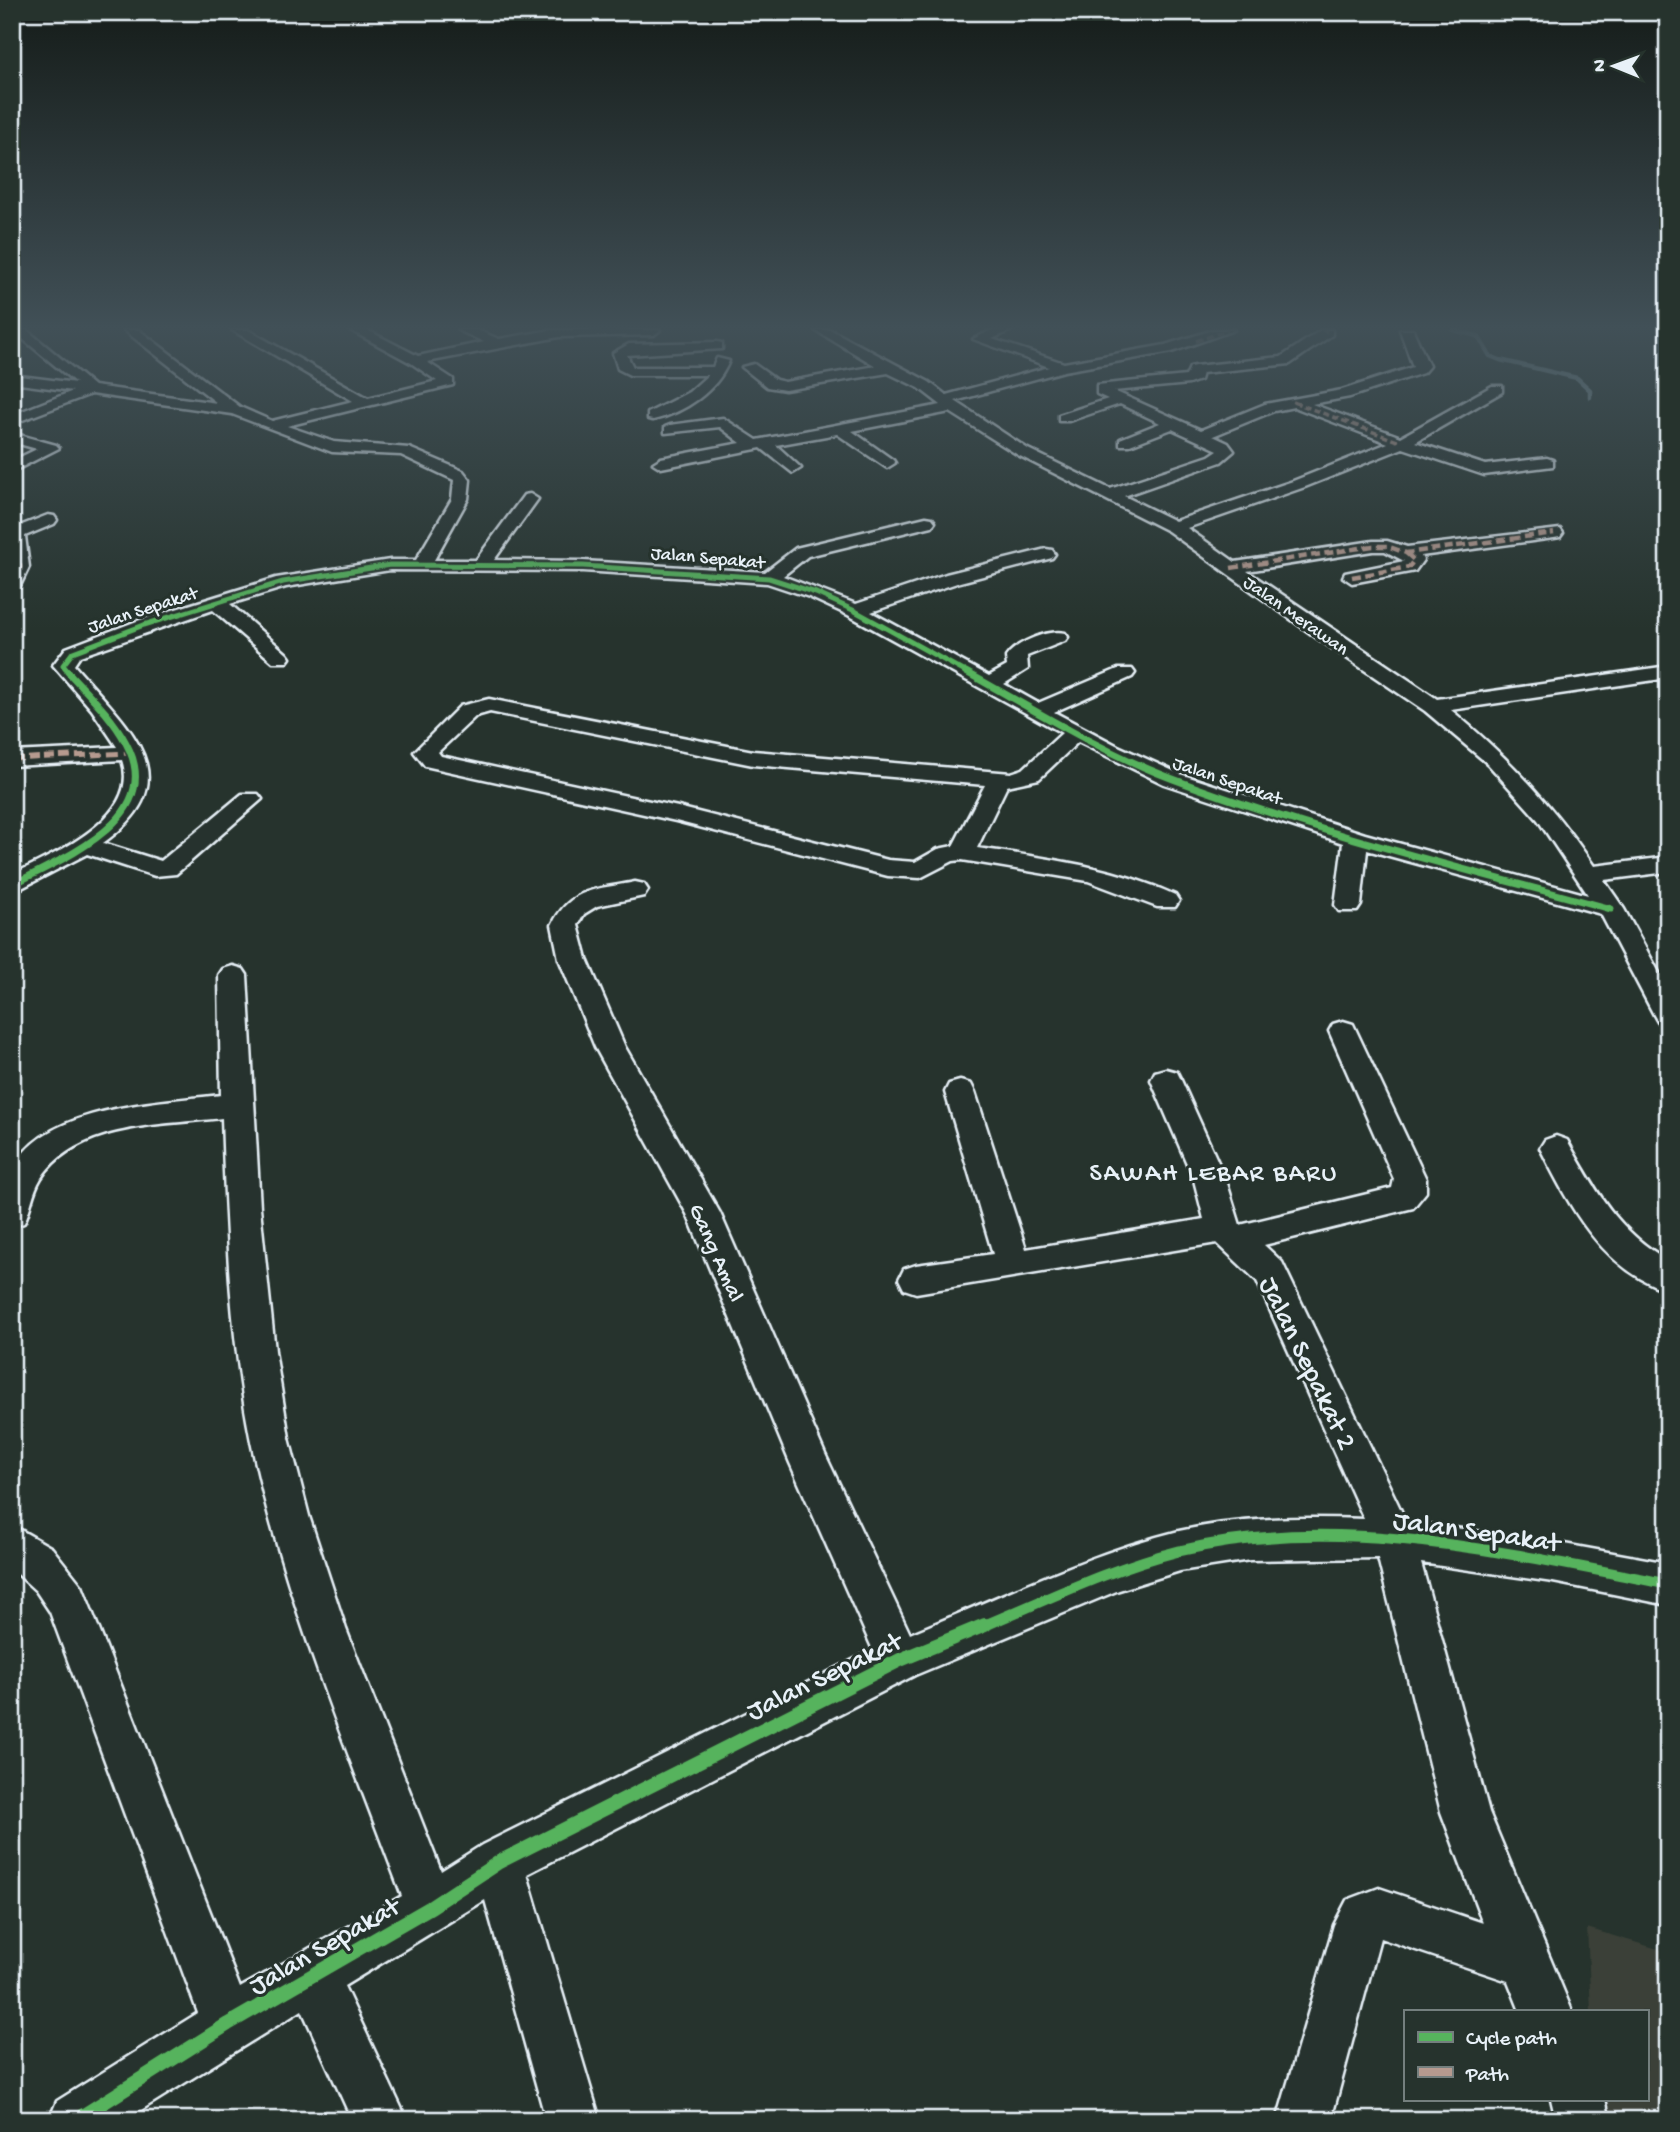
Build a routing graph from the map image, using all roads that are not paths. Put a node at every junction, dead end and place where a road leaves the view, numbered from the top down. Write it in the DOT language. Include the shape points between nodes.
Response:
graph roads {
  1 [pos="281,429"];
  2 [pos="673,429"];
  3 [pos="735,429"];
  4 [pos="838,429"];
  5 [pos="840,429"];
  6 [pos="989,429"];
  7 [pos="1157,429"];
  8 [pos="1186,429"];
  9 [pos="1214,429"];
  10 [pos="1367,429"];
  11 [pos="1429,429"];
  12 [pos="670,430"];
  13 [pos="1199,436"];
  14 [pos="12,437"];
  15 [pos="1125,442"];
  16 [pos="1400,442"];
  17 [pos="760,445"];
  18 [pos="661,463"];
  19 [pos="887,463"];
  20 [pos="1547,463"];
  21 [pos="12,467"];
  22 [pos="793,468"];
  23 [pos="1112,494"];
  24 [pos="530,499"];
  25 [pos="48,520"];
  26 [pos="926,522"];
  27 [pos="1174,527"];
  28 [pos="1554,533"];
  29 [pos="14,534"];
  30 [pos="1406,553"];
  31 [pos="1046,554"];
  32 [pos="423,563"];
  33 [pos="482,564"];
  34 [pos="1231,568"];
  35 [pos="1352,577"];
  36 [pos="769,578"];
  37 [pos="12,584"];
  38 [pos="216,602"];
  39 [pos="855,611"];
  40 [pos="1058,637"];
  41 [pos="280,658"];
  42 [pos="1668,672"];
  43 [pos="1125,673"];
  44 [pos="991,683"];
  45 [pos="1433,706"];
  46 [pos="1038,711"];
  47 [pos="1076,732"];
  48 [pos="129,753"];
  49 [pos="12,759"];
  50 [pos="999,780"];
  51 [pos="250,799"];
  52 [pos="1356,839"];
  53 [pos="83,845"];
  54 [pos="962,853"];
  55 [pos="1668,864"];
  56 [pos="1588,874"];
  57 [pos="12,885"];
  58 [pos="635,890"];
  59 [pos="1166,901"];
  60 [pos="1348,905"];
  61 [pos="1611,909"];
  62 [pos="233,975"];
  63 [pos="1668,1014"];
  64 [pos="1343,1031"];
  65 [pos="1166,1080"];
  66 [pos="960,1092"];
  67 [pos="235,1105"];
  68 [pos="1556,1149"];
  69 [pos="12,1214"];
  70 [pos="1230,1234"];
  71 [pos="1014,1265"];
  72 [pos="1668,1277"];
  73 [pos="916,1279"];
  74 [pos="1394,1539"];
  75 [pos="12,1545"];
  76 [pos="1668,1584"];
  77 [pos="900,1660"];
  78 [pos="499,1862"];
  79 [pos="431,1907"];
  80 [pos="1523,1961"];
  81 [pos="313,1977"];
  82 [pos="1546,2010"];
  83 [pos="228,2024"];
  84 [pos="1578,2100"];
  85 [pos="76,2120"];
  86 [pos="380,2120"];
  87 [pos="573,2120"];
  88 [pos="1304,2120"];
  89 [pos="1583,2120"];
  1 -- 32 [label="street" via="332,447 404,450 457,474 462,480 460,499"];
  2 -- 12 [label="street"];
  3 -- 17 [label="street"];
  4 -- 17 [label="street"];
  5 -- 19 [label="street"];
  6 -- 23 [label="street, Jalan Merawan" via="1023,452"];
  7 -- 15 [label="street"];
  8 -- 13 [label="street"];
  9 -- 13 [label="street"];
  10 -- 16 [label="street"];
  11 -- 16 [label="street"];
  13 -- 23 [label="street" via="1223,446 1226,453"];
  14 -- 21 [label="street" via="51,448"];
  16 -- 20 [label="street" via="1485,470"];
  16 -- 27 [label="street"];
  17 -- 18 [label="street" via="709,460"];
  17 -- 22 [label="street"];
  23 -- 27 [label="street, Jalan Merawan"];
  24 -- 33 [label="street"];
  25 -- 29 [label="street"];
  26 -- 36 [label="street" via="802,552"];
  27 -- 34 [label="street, Jalan Merawan"];
  28 -- 30 [label="street"];
  29 -- 37 [label="street" via="20,566"];
  30 -- 34 [label="street" via="1373,546"];
  30 -- 35 [label="street" via="1414,560 1409,567"];
  31 -- 39 [label="street" via="953,578"];
  32 -- 33 [label="street, Jalan Sepakat"];
  32 -- 38 [label="street, Jalan Sepakat" via="304,578"];
  33 -- 36 [label="street, Jalan Sepakat" via="690,570"];
  34 -- 45 [label="street, Jalan Merawan"];
  36 -- 39 [label="street, Jalan Sepakat"];
  38 -- 41 [label="street"];
  38 -- 48 [label="street, Jalan Sepakat" via="88,644 65,660 63,665 99,704"];
  39 -- 44 [label="street, Jalan Sepakat"];
  40 -- 44 [label="street" via="1019,652 1018,670"];
  42 -- 45 [label="street"];
  43 -- 46 [label="street"];
  44 -- 46 [label="street, Jalan Sepakat"];
  45 -- 56 [label="street, Jalan Merawan" via="1496,758 1525,789"];
  46 -- 47 [label="street, Jalan Sepakat"];
  47 -- 50 [label="street" via="1031,775"];
  47 -- 52 [label="street, Jalan Sepakat" via="1184,783"];
  48 -- 49 [label="street"];
  48 -- 53 [label="street, Jalan Sepakat" via="137,776 133,797 118,818"];
  50 -- 54 [label="street"];
  50 -- 54 [label="street" via="753,758 489,705 468,711 425,752 433,761 678,814 896,870 920,870 947,854"];
  51 -- 53 [label="street" via="167,869"];
  52 -- 60 [label="street"];
  52 -- 61 [label="street, Jalan Sepakat"];
  53 -- 57 [label="street, Jalan Sepakat"];
  54 -- 59 [label="street" via="1105,877"];
  55 -- 56 [label="street"];
  56 -- 61 [label="street, Jalan Merawan"];
  58 -- 77 [label="street, Gang Amal" via="589,900 573,909 565,925 573,959 610,1046 703,1213 809,1463"];
  61 -- 63 [label="street, Jalan Merawan"];
  62 -- 67 [label="street"];
  64 -- 70 [label="street" via="1410,1179 1410,1192 1401,1199"];
  65 -- 70 [label="street"];
  66 -- 71 [label="street"];
  67 -- 69 [label="street" via="99,1125 66,1138 40,1156 26,1175"];
  67 -- 79 [label="street" via="260,1387 274,1458 306,1578"];
  68 -- 72 [label="street" via="1587,1209 1609,1237 1644,1265"];
  70 -- 71 [label="street"];
  70 -- 74 [label="street, Jalan Sepakat 2" via="1270,1272"];
  71 -- 73 [label="street"];
  74 -- 76 [label="street, Jalan Sepakat"];
  74 -- 77 [label="street, Jalan Sepakat" via="1262,1539 1180,1550 1056,1594"];
  74 -- 80 [label="street, Jalan Sepakat 2" via="1465,1812"];
  75 -- 83 [label="street" via="44,1568 66,1601"];
  77 -- 78 [label="street, Jalan Sepakat"];
  78 -- 79 [label="street, Jalan Sepakat"];
  78 -- 87 [label="street"];
  79 -- 81 [label="street, Jalan Sepakat"];
  80 -- 82 [label="street, Jalan Sepakat 2"];
  80 -- 88 [label="street" via="1378,1913 1364,1917"];
  81 -- 83 [label="street, Jalan Sepakat"];
  81 -- 86 [label="street"];
  83 -- 85 [label="street, Jalan Sepakat"];
  84 -- 89 [label="street"];
}
